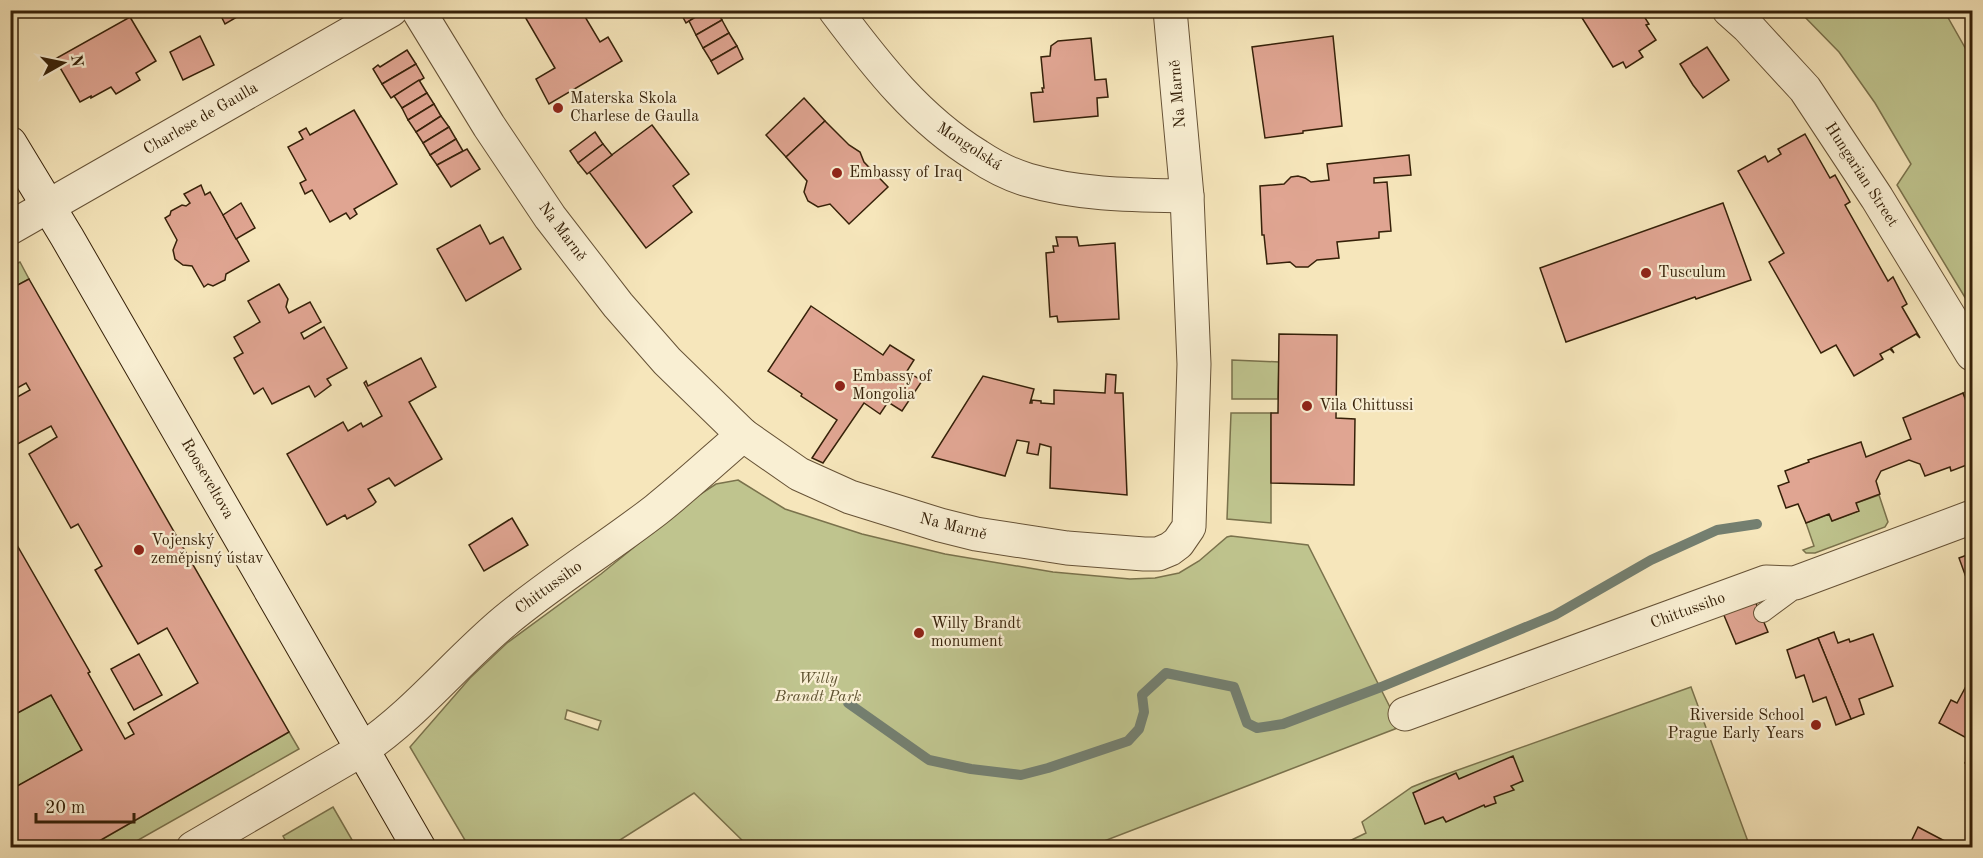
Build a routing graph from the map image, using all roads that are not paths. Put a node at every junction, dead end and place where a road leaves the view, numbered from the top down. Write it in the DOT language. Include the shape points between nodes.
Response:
graph roads {
  1 [pos="391,10"];
  2 [pos="418,10"];
  3 [pos="835,10"];
  4 [pos="1170,10"];
  5 [pos="1729,10"];
  6 [pos="10,143"];
  7 [pos="1187,196"];
  8 [pos="48,206"];
  9 [pos="10,228"];
  10 [pos="1972,354"];
  11 [pos="743,435"];
  12 [pos="1972,517"];
  13 [pos="1795,583"];
  14 [pos="1763,613"];
  15 [pos="1405,714"];
  16 [pos="363,749"];
  17 [pos="193,848"];
  18 [pos="419,848"];
  1 -- 8 [label="street, Charlese de Gaulla"];
  2 -- 11 [label="street, Na Marně" via="550,217 660,353"];
  3 -- 7 [label="street, Mongolská" via="906,99 934,125 992,165 1026,180 1071,190 1107,195"];
  4 -- 7 [label="street, Na Marně"];
  5 -- 10 [label="street, Hungarian Street" via="1805,89"];
  6 -- 8 [label="street, Rooseveltova"];
  7 -- 11 [label="street, Na Marně" via="1194,364 1190,527 1170,549 1144,554 1067,548 940,525 850,497 799,474"];
  8 -- 9 [label="street, Charlese de Gaulla"];
  8 -- 16 [label="street, Rooseveltova"];
  11 -- 16 [label="street, Chittussiho" via="657,509 507,620 461,660 406,717"];
  12 -- 13 [label="street, Chittussiho"];
  13 -- 14 [label="lane" via="1790,593"];
  13 -- 15 [label="street, Chittussiho" via="1766,582"];
  16 -- 17 [label="street, Chittussiho"];
  16 -- 18 [label="street, Rooseveltova"];
}
